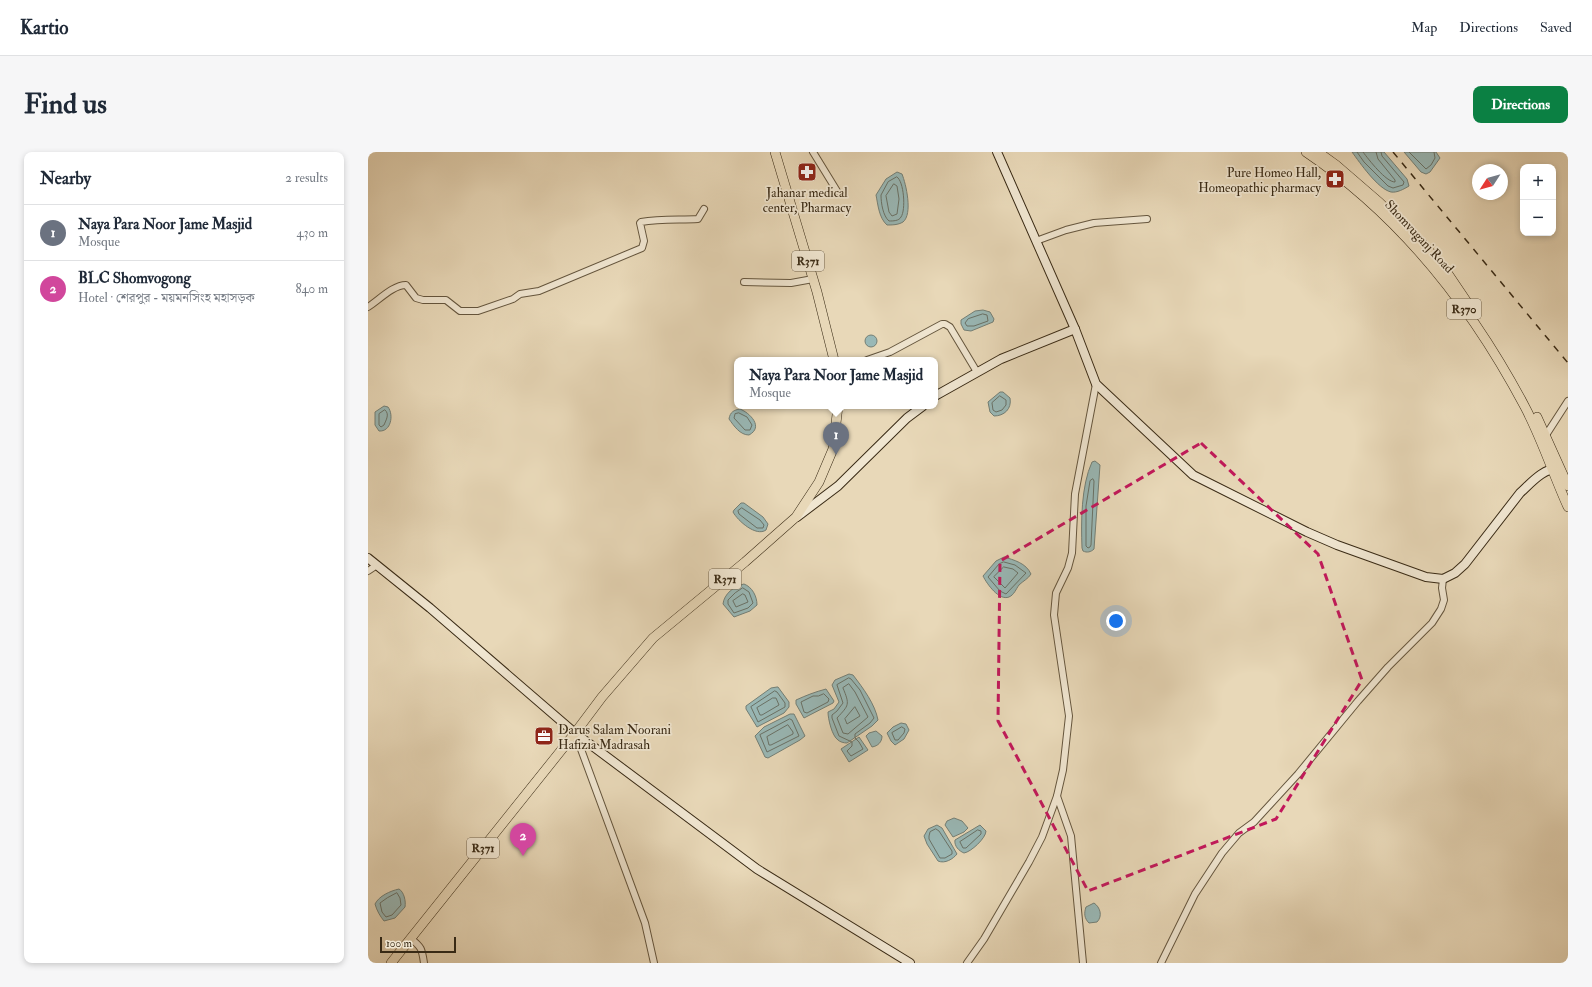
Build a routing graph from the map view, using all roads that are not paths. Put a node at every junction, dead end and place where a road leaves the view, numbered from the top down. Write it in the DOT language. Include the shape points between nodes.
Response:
graph roads {
  1 [pos="775,152"];
  2 [pos="779,152"];
  3 [pos="813,152"];
  4 [pos="997,152"];
  5 [pos="1306,152"];
  6 [pos="1318,152"];
  7 [pos="779,164"];
  8 [pos="837,191"];
  9 [pos="704,208"];
  10 [pos="1147,219"];
  11 [pos="1036,241"];
  12 [pos="813,279"];
  13 [pos="744,282"];
  14 [pos="368,307"];
  15 [pos="1075,329"];
  16 [pos="833,357"];
  17 [pos="876,357"];
  18 [pos="977,372"];
  19 [pos="1096,384"];
  20 [pos="938,394"];
  21 [pos="1568,401"];
  22 [pos="838,409"];
  23 [pos="919,409"];
  24 [pos="1546,435"];
  25 [pos="1555,469"];
  26 [pos="1568,486"];
  27 [pos="1568,507"];
  28 [pos="796,517"];
  29 [pos="368,558"];
  30 [pos="377,565"];
  31 [pos="368,570"];
  32 [pos="1443,579"];
  33 [pos="575,733"];
  34 [pos="1057,796"];
  35 [pos="411,939"];
  36 [pos="391,963"];
  37 [pos="424,963"];
  38 [pos="654,963"];
  39 [pos="910,963"];
  40 [pos="968,963"];
  41 [pos="1083,963"];
  42 [pos="1161,963"];
  1 -- 7 [label="main road, R371"];
  2 -- 7 [label="main road, R371"];
  3 -- 8 [label="street"];
  4 -- 11 [label="street"];
  5 -- 25 [label="main road, Shomvuganj Road / R370" via="1333,170 1376,208 1427,259 1486,342 1525,407"];
  6 -- 24 [label="main road, Shomvuganj Road / R370" via="1380,202 1432,254 1510,368"];
  7 -- 12 [label="main road, R371"];
  9 -- 14 [label="street" via="698,219 660,219 642,222 642,248 539,291 520,294 513,300 495,307 478,311 460,311 446,300 416,298 406,285 401,285"];
  10 -- 11 [label="street" via="1094,224 1066,230"];
  11 -- 15 [label="street"];
  12 -- 13 [label="street" via="791,283"];
  12 -- 16 [label="main road, R371"];
  15 -- 18 [label="street" via="1013,354"];
  15 -- 19 [label="street"];
  17 -- 18 [label="street" via="945,324 950,327"];
  18 -- 20 [label="street"];
  19 -- 32 [label="street" via="1193,475 1337,545 1426,578"];
  19 -- 34 [label="street" via="1075,494 1072,553 1055,600 1054,615 1069,716 1063,770"];
  21 -- 24 [label="street"];
  22 -- 28 [label="main road, R371" via="833,449 819,482"];
  23 -- 28 [label="street" via="838,486"];
  24 -- 25 [label="main road, Shomvuganj Road / R370"];
  25 -- 26 [label="main road, Shomvuganj Road / R370"];
  25 -- 27 [label="main road, Shomvuganj Road / R370"];
  25 -- 32 [label="street" via="1536,478 1520,493 1465,564"];
  28 -- 33 [label="main road, R371" via="653,638"];
  29 -- 30 [label="street"];
  30 -- 31 [label="street"];
  30 -- 33 [label="street"];
  32 -- 42 [label="street" via="1442,609 1432,623 1358,700 1298,774 1222,853 1195,894"];
  33 -- 35 [label="main road, R371"];
  33 -- 38 [label="street" via="645,923"];
  33 -- 39 [label="street" via="757,869"];
  34 -- 40 [label="street" via="1042,837 1029,862"];
  34 -- 41 [label="street" via="1071,836"];
  35 -- 36 [label="main road, R371"];
  35 -- 37 [label="street" via="422,949"];
}
